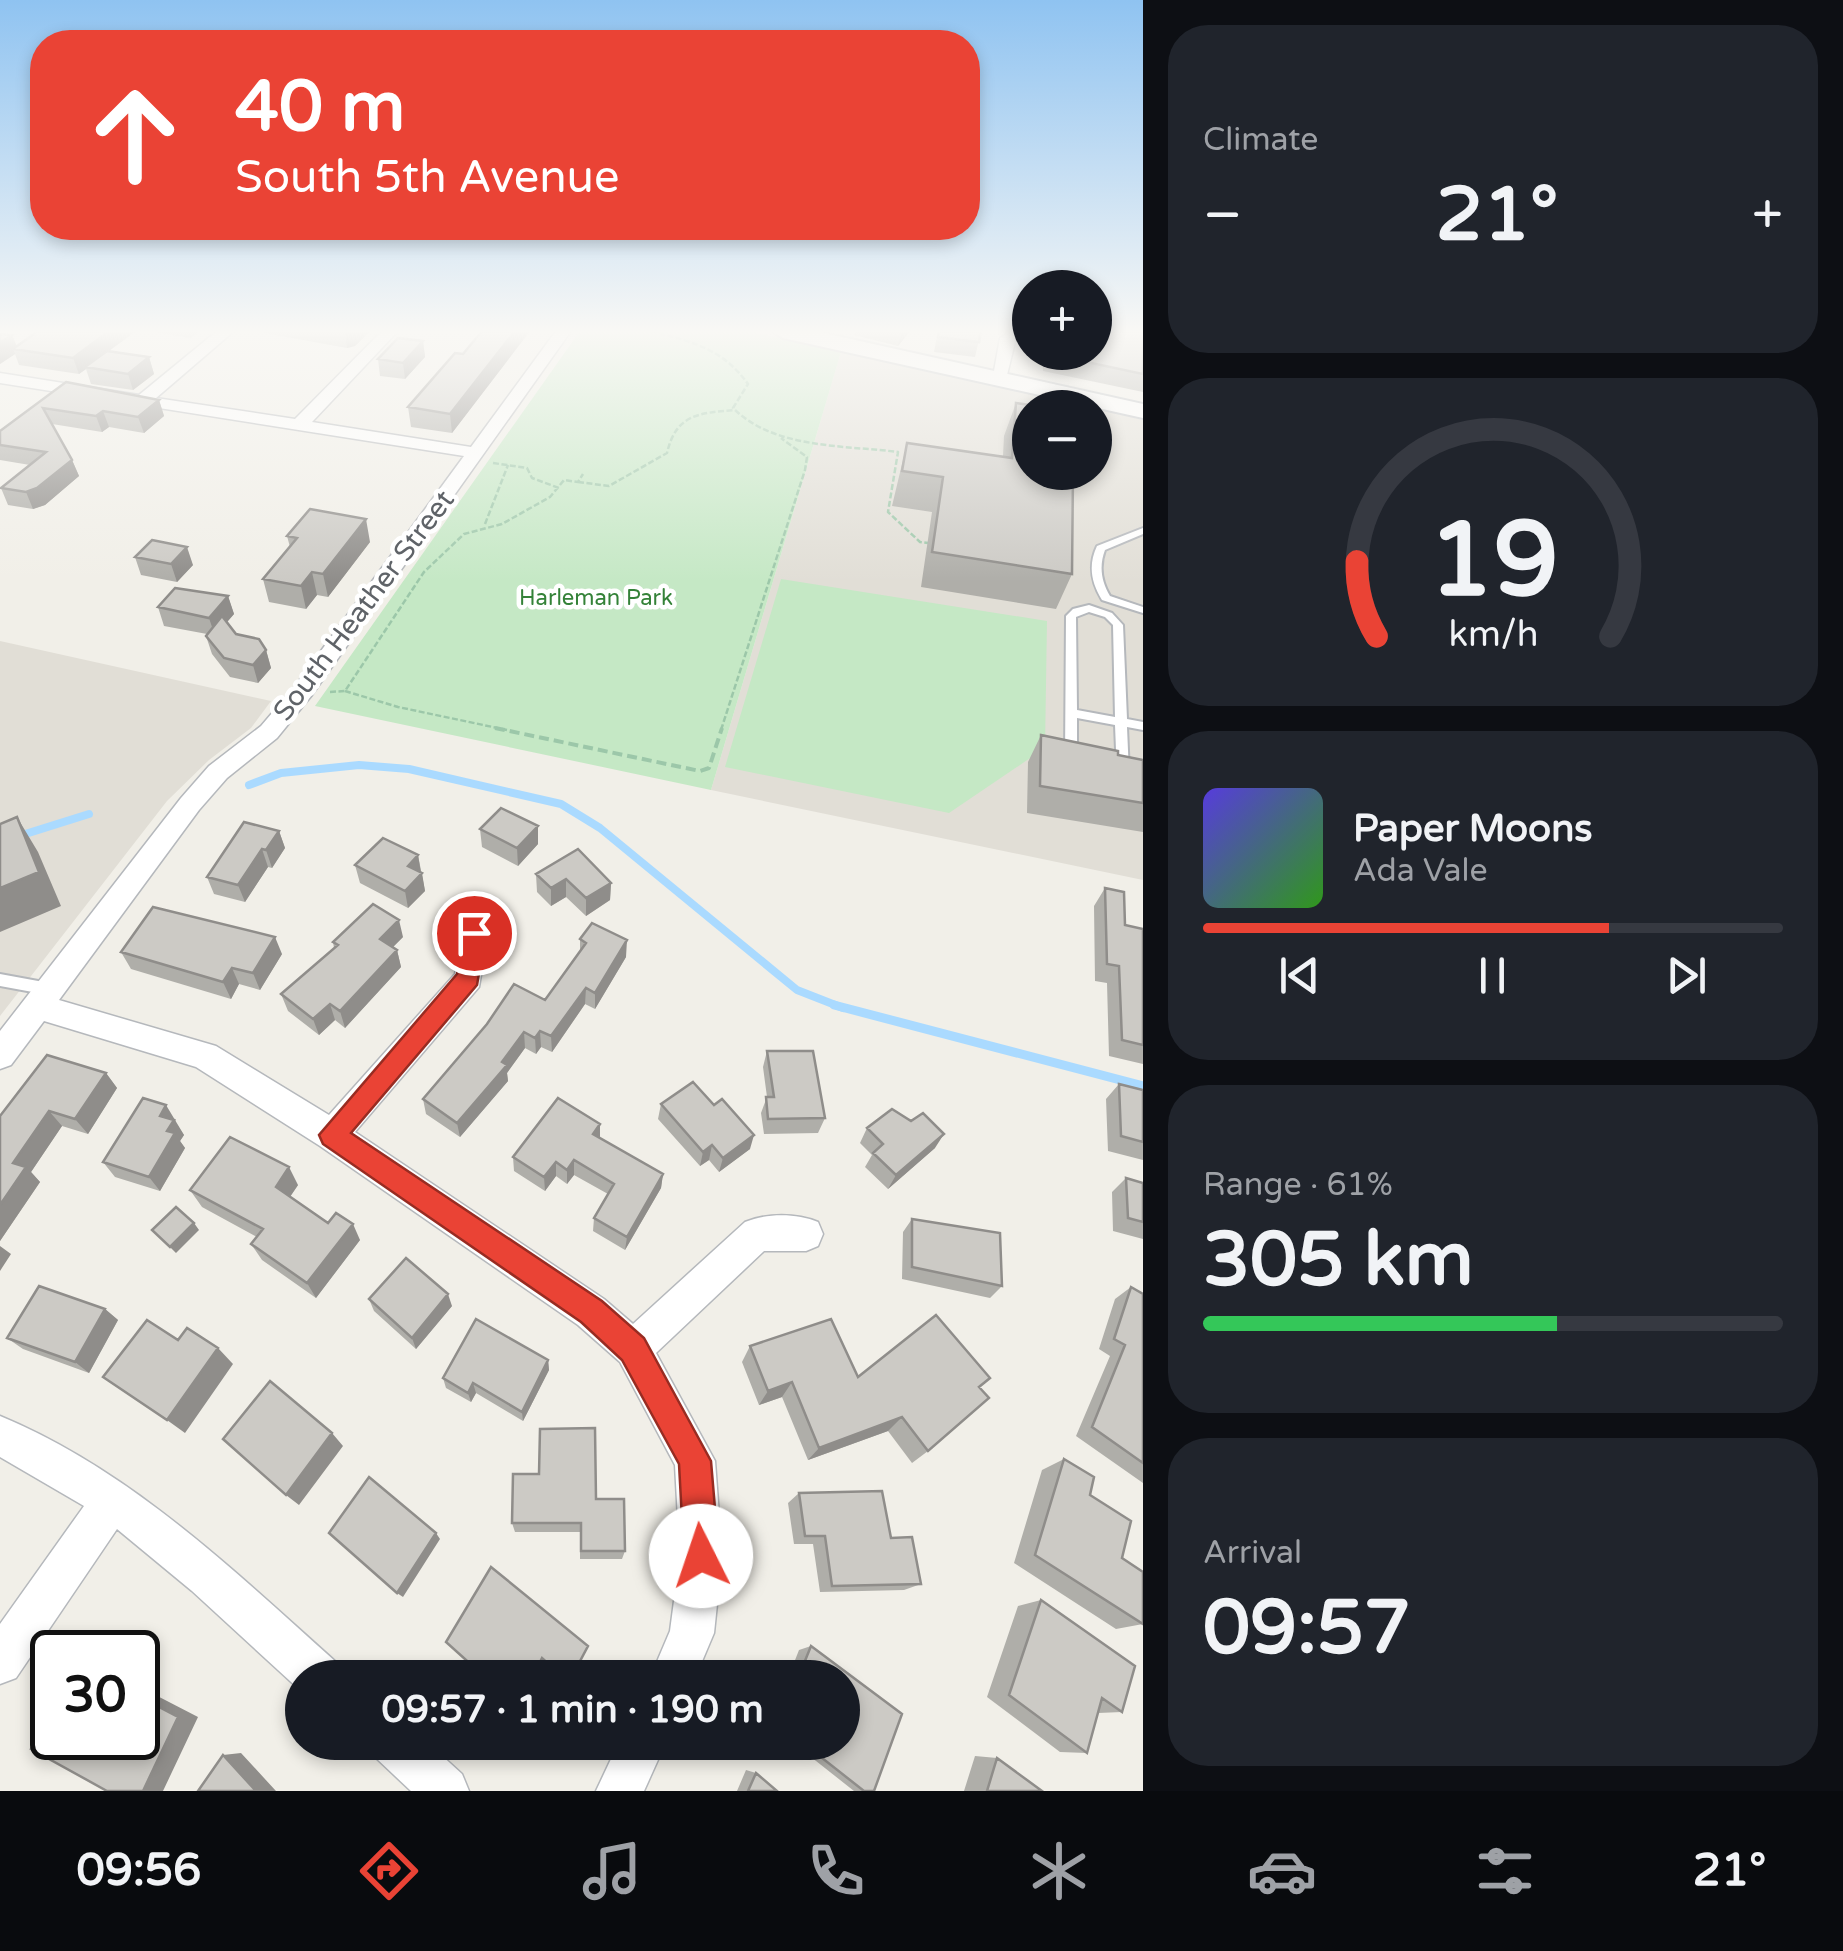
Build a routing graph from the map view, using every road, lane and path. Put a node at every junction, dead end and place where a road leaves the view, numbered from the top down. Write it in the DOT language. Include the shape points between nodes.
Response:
graph roads {
  1 [pos="234,415"];
  2 [pos="309,415"];
  3 [pos="504,415"];
  4 [pos="706,415"];
  5 [pos="743,415"];
  6 [pos="299,425"];
  7 [pos="781,438"];
  8 [pos="474,456"];
  9 [pos="508,465"];
  10 [pos="582,474"];
  11 [pos="578,482"];
  12 [pos="559,488"];
  13 [pos="485,524"];
  14 [pos="1143,531"];
  15 [pos="928,543"];
  16 [pos="1143,610"];
  17 [pos="326,691"];
  18 [pos="345,691"];
  19 [pos="1071,713"];
  20 [pos="1122,722"];
  21 [pos="1143,726"];
  22 [pos="1088,768"];
  23 [pos="1106,772"];
  24 [pos="474,933"];
  25 [pos="0,980"];
  26 [pos="44,998"];
  27 [pos="0,1055"];
  28 [pos="332,1135"];
  29 [pos="806,1234"];
  30 [pos="633,1349"];
  31 [pos="0,1436"];
  32 [pos="113,1499"];
  33 [pos="300,1660"];
  34 [pos="680,1660"];
  35 [pos="0,1662"];
  36 [pos="412,1760"];
  37 [pos="635,1760"];
  38 [pos="446,1791"];
  39 [pos="620,1791"];
  1 -- 6 [label="street"];
  2 -- 6 [label="street"];
  3 -- 8 [label="street, South Heather Street"];
  4 -- 11 [label="path" via="676,427 667,453 608,486"];
  5 -- 7 [label="path"];
  6 -- 8 [label="street"];
  7 -- 15 [label="path" via="898,452 888,512"];
  7 -- 18 [label="path" via="807,458 805,470 709,768"];
  8 -- 9 [label="path"];
  8 -- 26 [label="street, South Heather Street" via="304,690 190,804"];
  9 -- 12 [label="path" via="528,468 532,478"];
  9 -- 13 [label="path"];
  10 -- 11 [label="path"];
  11 -- 12 [label="path" via="564,480"];
  12 -- 13 [label="path" via="502,524"];
  13 -- 18 [label="path" via="460,534 441,562 424,572"];
  14 -- 16 [label="lane" via="1101,548 1096,567 1106,598"];
  17 -- 18 [label="path"];
  19 -- 20 [label="lane"];
  19 -- 20 [label="lane" via="1071,616 1091,608 1118,625"];
  19 -- 22 [label="lane" via="1071,764"];
  20 -- 21 [label="lane"];
  20 -- 23 [label="lane" via="1128,776"];
  24 -- 28 [label="street" via="468,978"];
  25 -- 26 [label="lane"];
  26 -- 27 [label="street, South Heather Street"];
  26 -- 28 [label="street" via="204,1056"];
  28 -- 30 [label="street" via="591,1312"];
  29 -- 30 [label="street" via="757,1234"];
  30 -- 34 [label="street" via="695,1461 701,1556 692,1633"];
  31 -- 32 [label="street"];
  32 -- 33 [label="street"];
  32 -- 35 [label="street"];
  36 -- 38 [label="street"];
  37 -- 39 [label="street"];
}
